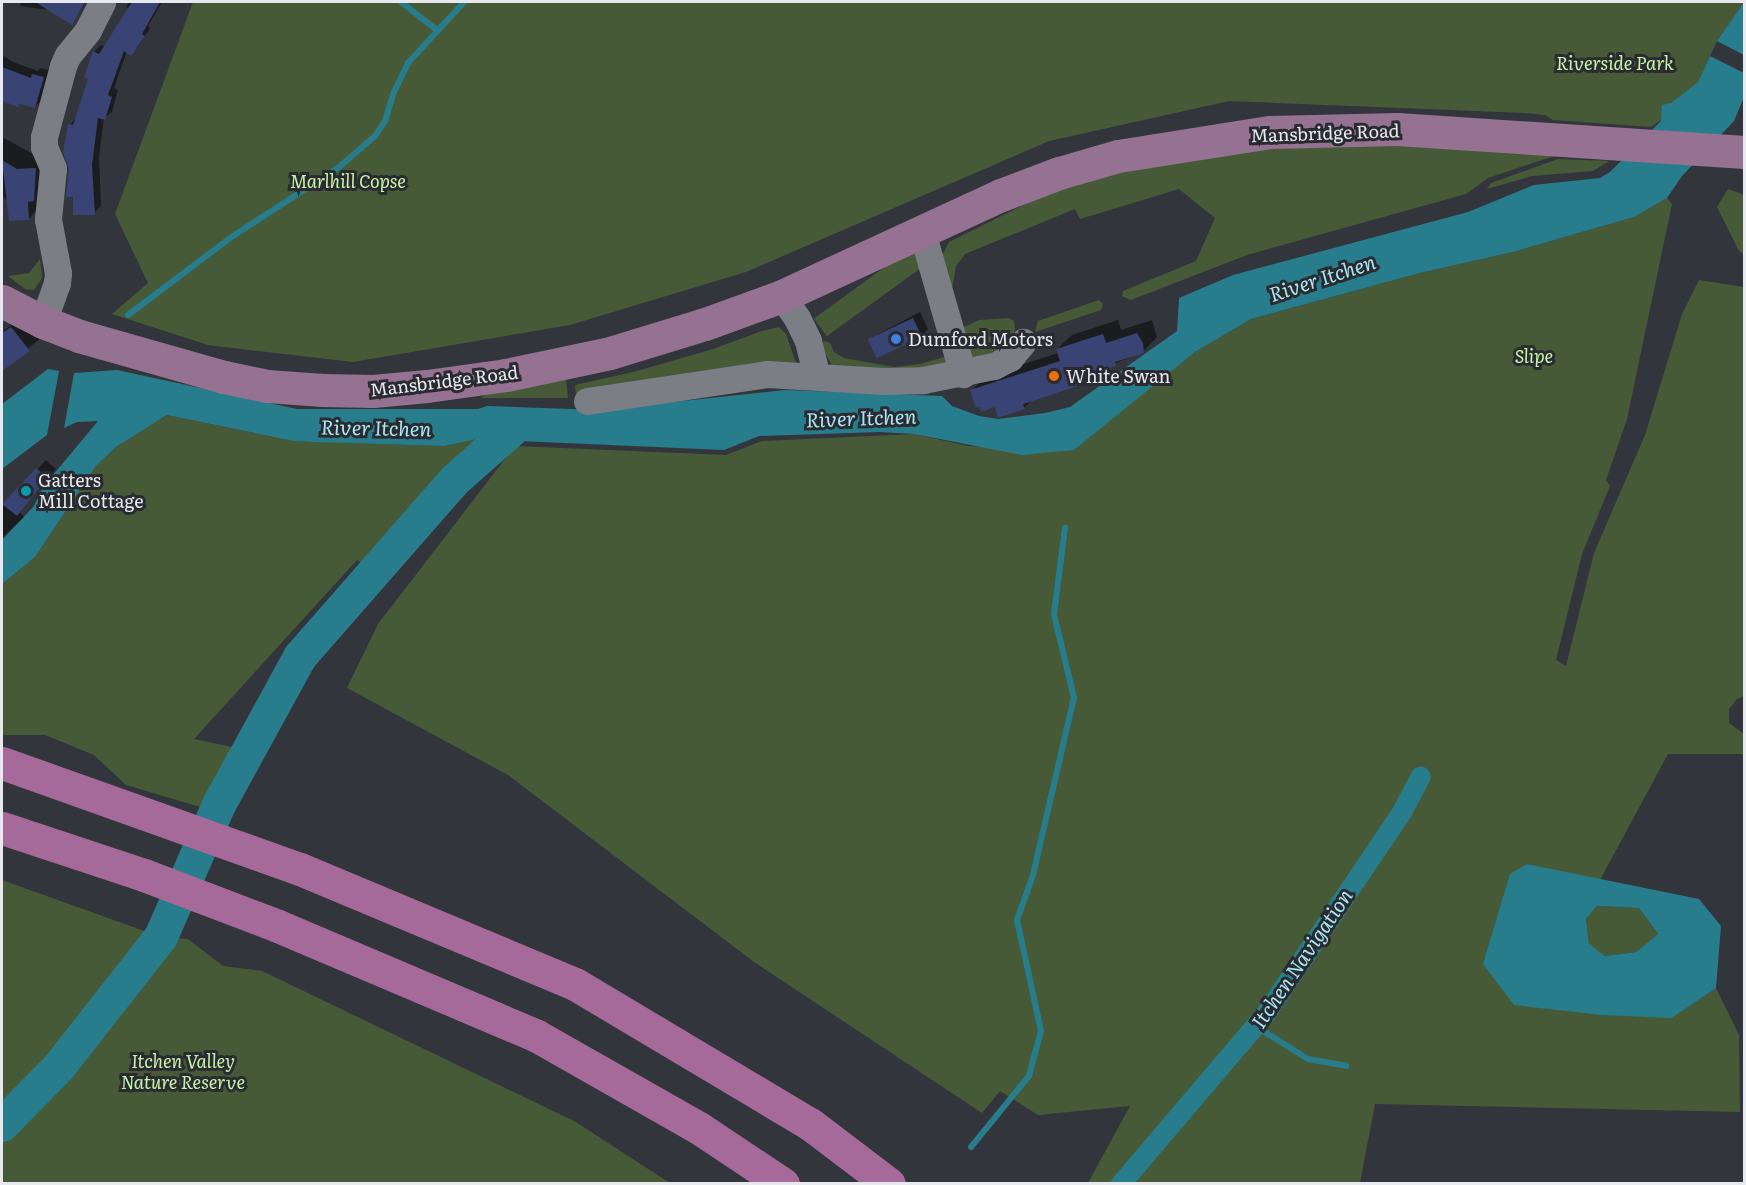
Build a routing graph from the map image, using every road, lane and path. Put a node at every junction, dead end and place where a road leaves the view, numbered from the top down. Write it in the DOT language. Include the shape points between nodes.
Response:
graph roads {
  1 [pos="102,2"];
  2 [pos="1741,152"];
  3 [pos="922,232"];
  4 [pos="782,296"];
  5 [pos="2,301"];
  6 [pos="43,322"];
  7 [pos="1023,342"];
  8 [pos="963,374"];
  9 [pos="817,376"];
  10 [pos="587,401"];
  11 [pos="2,763"];
  12 [pos="2,828"];
  13 [pos="783,1184"];
  14 [pos="889,1184"];
  1 -- 6 [label="street" via="63,66 44,137 53,168 48,219 58,273"];
  2 -- 3 [label="main road, Mansbridge Road" via="1396,129 1270,132 1118,156 1001,195"];
  3 -- 4 [label="main road, Mansbridge Road"];
  3 -- 8 [label="street"];
  4 -- 6 [label="main road, Mansbridge Road" via="610,353 506,375 373,391 278,387 224,377 125,351"];
  4 -- 9 [label="street" via="808,341"];
  5 -- 6 [label="main road, Mansbridge Road"];
  7 -- 8 [label="street" via="1010,358"];
  8 -- 9 [label="street" via="884,381"];
  9 -- 10 [label="street" via="766,374"];
  11 -- 14 [label="highway" via="300,869 575,984 810,1124"];
  12 -- 13 [label="highway" via="144,875 278,926 537,1036 699,1128"];
}
